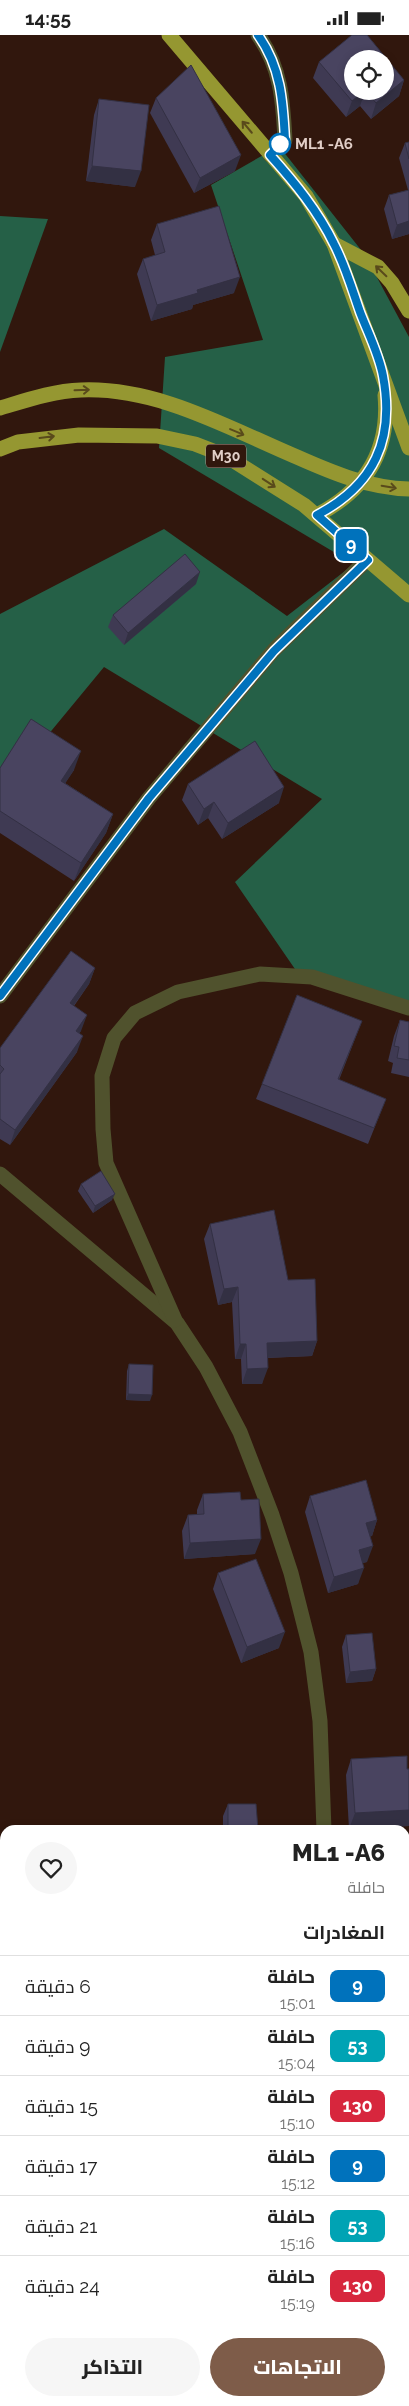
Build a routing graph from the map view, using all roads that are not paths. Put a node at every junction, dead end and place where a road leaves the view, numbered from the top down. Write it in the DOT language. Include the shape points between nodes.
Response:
graph roads {
  1 [pos="169,35"];
  2 [pos="258,35"];
  3 [pos="270,155"];
  4 [pos="334,244"];
  5 [pos="409,311"];
  6 [pos="383,375"];
  7 [pos="0,407"];
  8 [pos="409,448"];
  9 [pos="0,449"];
  10 [pos="409,489"];
  11 [pos="317,515"];
  12 [pos="368,560"];
  13 [pos="409,595"];
  14 [pos="0,996"];
  15 [pos="409,1008"];
  16 [pos="0,1174"];
  17 [pos="177,1323"];
  18 [pos="324,1825"];
  3 -- 1 [label="highway, one-way"];
  2 -- 3 [label="street" via="277,70 283,101 285,140"];
  3 -- 4 [label="highway" via="306,196"];
  5 -- 4 [label="highway, one-way" via="378,267"];
  4 -- 6 [label="highway"];
  6 -- 8 [label="highway"];
  6 -- 11 [label="highway" via="386,415 377,457 353,492"];
  7 -- 10 [label="highway, one-way, bridge" via="48,393 81,389 140,395 172,403 340,476"];
  9 -- 11 [label="highway, M30, one-way" via="18,442 79,435 157,436 195,444 226,456"];
  11 -- 12 [label="highway, M30"];
  12 -- 13 [label="highway, M30"];
  12 -- 14 [label="street" via="274,651 149,798"];
  15 -- 17 [label="street" via="312,977 260,974 178,992 135,1013 114,1038 102,1076 106,1163"];
  16 -- 17 [label="street"];
  17 -- 18 [label="street" via="206,1367 240,1432 291,1573 311,1652 320,1721"];
}
